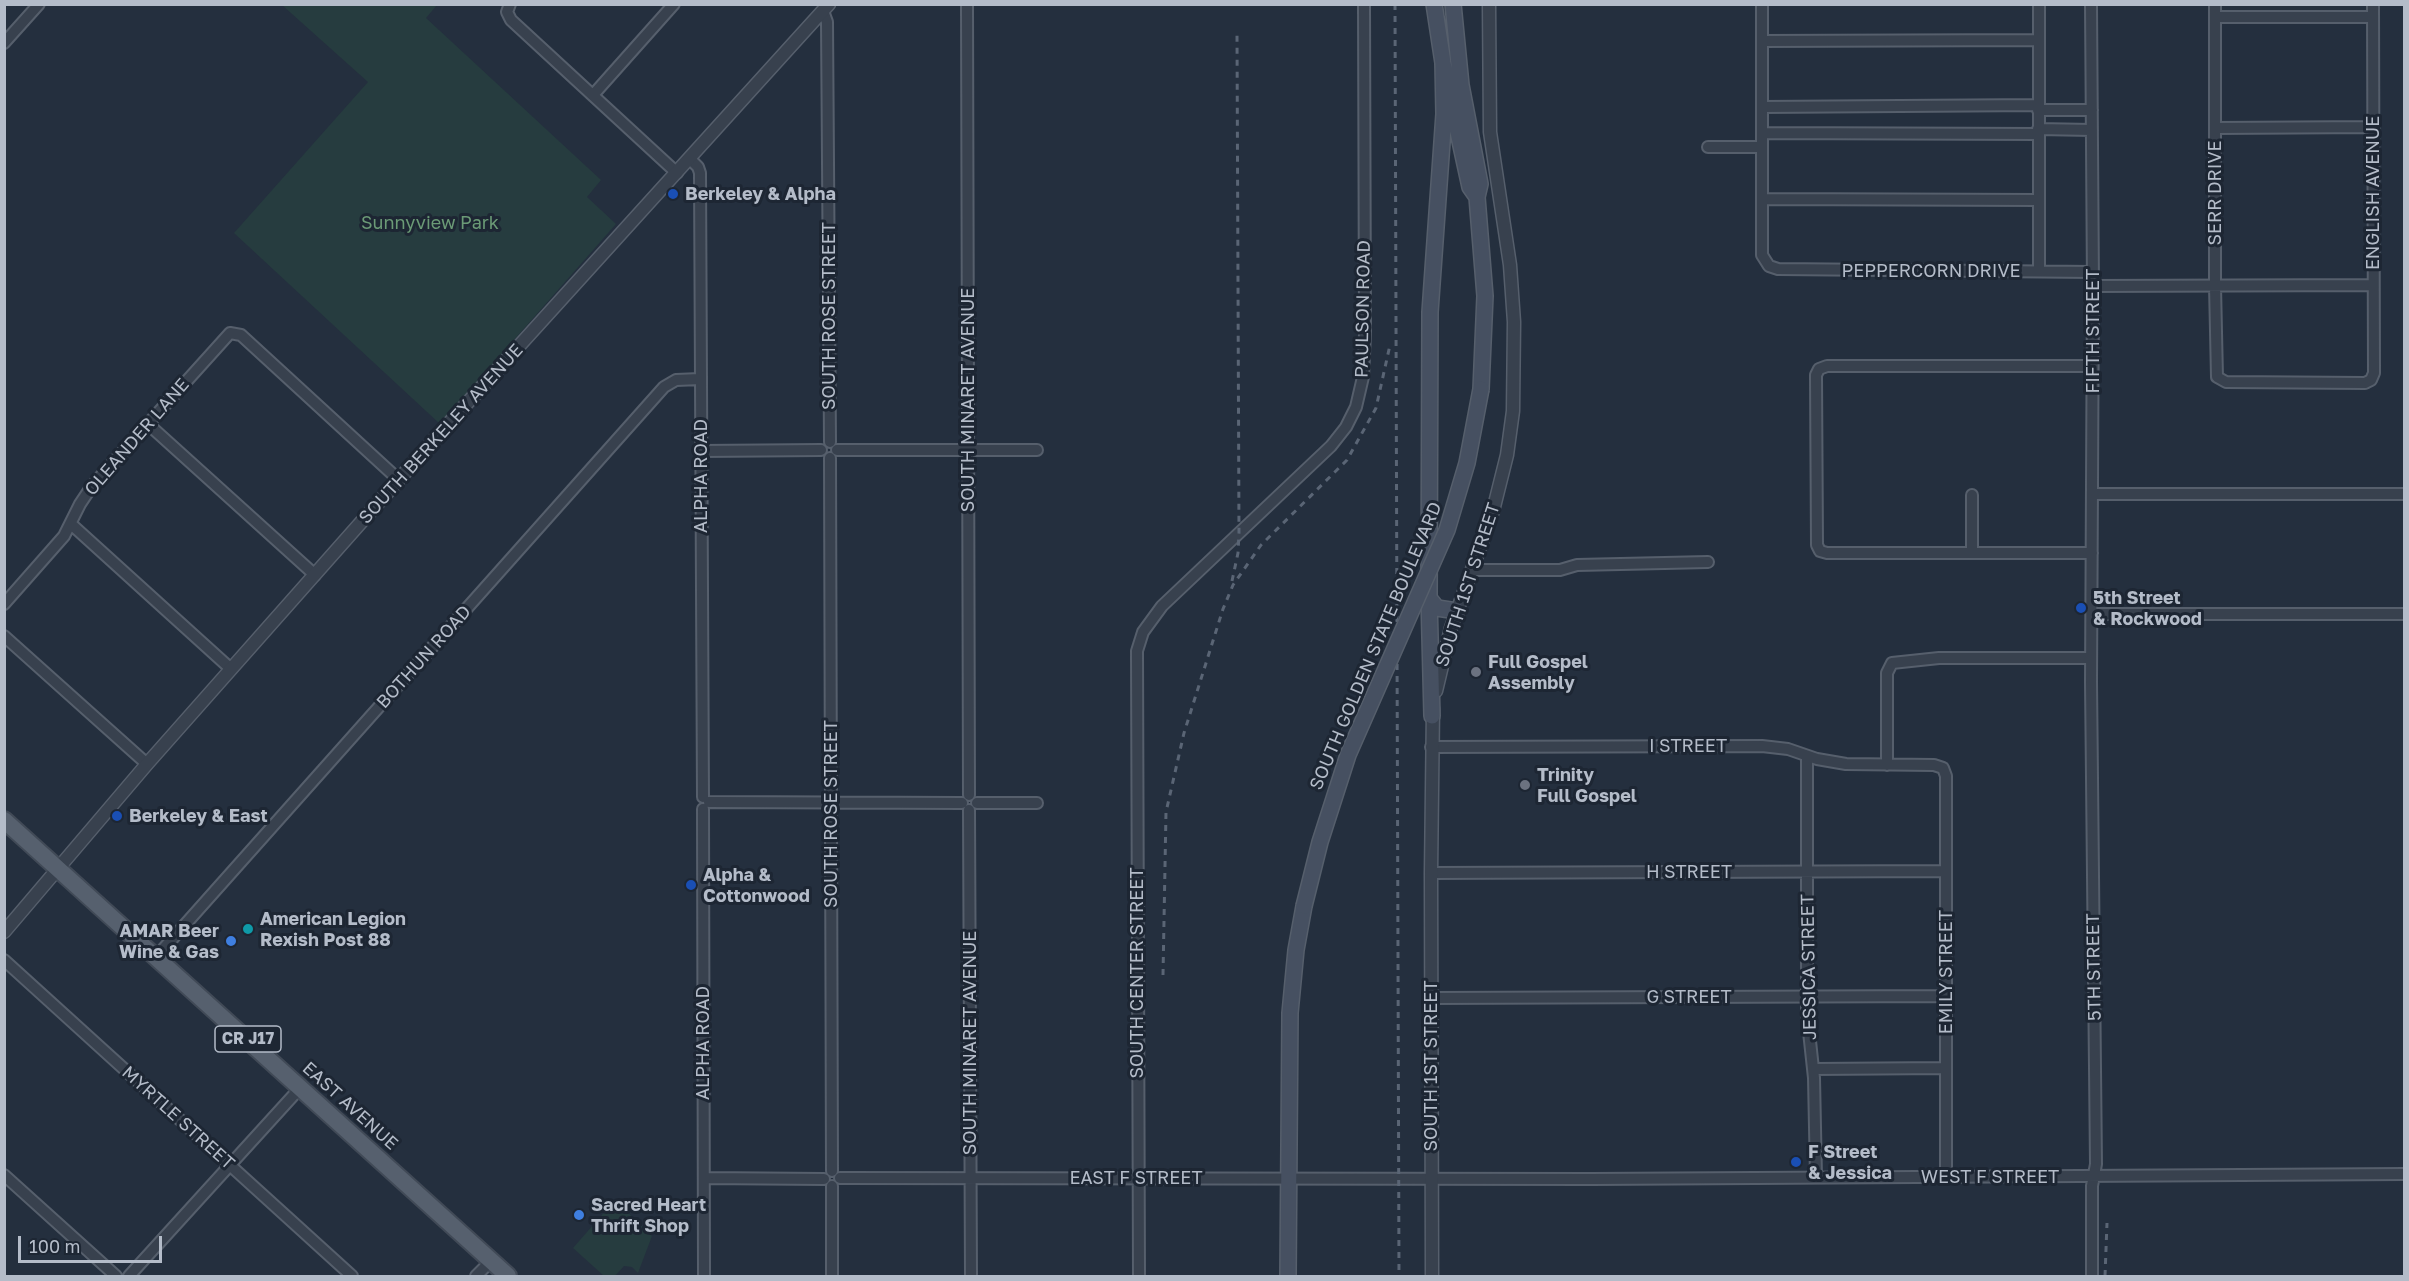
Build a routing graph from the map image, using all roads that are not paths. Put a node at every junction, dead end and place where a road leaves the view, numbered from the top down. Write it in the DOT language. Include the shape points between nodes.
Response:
graph roads {
  1 [pos="39,4"];
  2 [pos="674,4"];
  3 [pos="967,4"];
  4 [pos="1364,4"];
  5 [pos="1434,4"];
  6 [pos="1454,4"];
  7 [pos="1488,4"];
  8 [pos="1762,4"];
  9 [pos="2039,4"];
  10 [pos="2091,4"];
  11 [pos="2215,4"];
  12 [pos="2373,4"];
  13 [pos="508,8"];
  14 [pos="826,8"];
  15 [pos="2373,17"];
  16 [pos="2215,18"];
  17 [pos="2039,40"];
  18 [pos="1762,41"];
  19 [pos="4,44"];
  20 [pos="1443,63"];
  21 [pos="593,95"];
  22 [pos="1762,107"];
  23 [pos="2038,108"];
  24 [pos="2059,110"];
  25 [pos="2092,110"];
  26 [pos="2374,127"];
  27 [pos="2215,128"];
  28 [pos="2059,129"];
  29 [pos="2092,130"];
  30 [pos="2038,131"];
  31 [pos="1762,133"];
  32 [pos="1708,147"];
  33 [pos="1762,147"];
  34 [pos="690,159"];
  35 [pos="677,173"];
  36 [pos="1477,197"];
  37 [pos="1762,199"];
  38 [pos="2038,200"];
  39 [pos="2038,272"];
  40 [pos="2093,272"];
  41 [pos="2373,285"];
  42 [pos="2093,286"];
  43 [pos="2215,286"];
  44 [pos="2092,366"];
  45 [pos="700,379"];
  46 [pos="2219,380"];
  47 [pos="147,424"];
  48 [pos="830,450"];
  49 [pos="968,450"];
  50 [pos="1037,450"];
  51 [pos="701,451"];
  52 [pos="399,480"];
  53 [pos="2092,494"];
  54 [pos="2404,494"];
  55 [pos="1972,495"];
  56 [pos="71,524"];
  57 [pos="1972,553"];
  58 [pos="2092,553"];
  59 [pos="1708,562"];
  60 [pos="1473,570"];
  61 [pos="315,575"];
  62 [pos="1429,598"];
  63 [pos="4,604"];
  64 [pos="1457,610"];
  65 [pos="2092,614"];
  66 [pos="2404,614"];
  67 [pos="4,636"];
  68 [pos="2091,658"];
  69 [pos="231,669"];
  70 [pos="1136,669"];
  71 [pos="1432,716"];
  72 [pos="1431,747"];
  73 [pos="1807,756"];
  74 [pos="147,764"];
  75 [pos="1887,765"];
  76 [pos="1943,768"];
  77 [pos="705,803"];
  78 [pos="830,803"];
  79 [pos="969,803"];
  80 [pos="1037,803"];
  81 [pos="4,820"];
  82 [pos="59,869"];
  83 [pos="1806,871"];
  84 [pos="1946,871"];
  85 [pos="1431,873"];
  86 [pos="4,932"];
  87 [pos="157,957"];
  88 [pos="4,960"];
  89 [pos="1947,996"];
  90 [pos="1807,997"];
  91 [pos="1432,998"];
  92 [pos="1946,1068"];
  93 [pos="1814,1069"];
  94 [pos="301,1087"];
  95 [pos="230,1165"];
  96 [pos="2404,1174"];
  97 [pos="4,1175"];
  98 [pos="2094,1176"];
  99 [pos="1288,1177"];
  100 [pos="1816,1177"];
  101 [pos="1946,1177"];
  102 [pos="704,1178"];
  103 [pos="970,1178"];
  104 [pos="1138,1178"];
  105 [pos="1431,1178"];
  106 [pos="832,1179"];
  107 [pos="491,1260"];
  108 [pos="116,1276"];
  109 [pos="129,1276"];
  110 [pos="352,1276"];
  111 [pos="476,1276"];
  112 [pos="508,1276"];
  113 [pos="704,1276"];
  114 [pos="832,1276"];
  115 [pos="971,1276"];
  116 [pos="1139,1276"];
  117 [pos="1288,1276"];
  118 [pos="1432,1276"];
  119 [pos="2092,1276"];
  1 -- 19 [label="street"];
  2 -- 21 [label="street"];
  3 -- 49 [label="street, SOUTH MINARET AVENUE"];
  4 -- 70 [label="street, PAULSON ROAD" via="1365,334 1363,377 1356,407 1331,446 1155,614 1140,641"];
  5 -- 20 [label="main road"];
  6 -- 36 [label="main road" via="1461,85 1480,184"];
  7 -- 60 [label="street, SOUTH 1ST STREET" via="1490,132 1510,266 1515,379 1501,482"];
  8 -- 18 [label="street"];
  9 -- 17 [label="street"];
  10 -- 25 [label="street, FIFTH STREET"];
  11 -- 16 [label="street, SERR DRIVE"];
  12 -- 15 [label="street, ENGLISH AVENUE"];
  13 -- 21 [label="street" via="511,20"];
  14 -- 34 [label="street, SOUTH BERKELEY AVENUE"];
  14 -- 48 [label="street, SOUTH ROSE STREET"];
  15 -- 16 [label="street"];
  15 -- 26 [label="street, ENGLISH AVENUE"];
  16 -- 27 [label="street, SERR DRIVE"];
  17 -- 18 [label="street"];
  17 -- 23 [label="street"];
  18 -- 22 [label="street"];
  20 -- 36 [label="main road" via="1470,187"];
  20 -- 62 [label="main road" via="1444,114 1430,312"];
  21 -- 35 [label="street"];
  22 -- 23 [label="street"];
  22 -- 31 [label="street"];
  23 -- 24 [label="street"];
  23 -- 30 [label="street"];
  24 -- 25 [label="street"];
  24 -- 28 [label="street"];
  25 -- 29 [label="street, FIFTH STREET"];
  26 -- 27 [label="street"];
  26 -- 41 [label="street, ENGLISH AVENUE"];
  27 -- 43 [label="street, SERR DRIVE"];
  28 -- 29 [label="street"];
  28 -- 30 [label="street"];
  29 -- 40 [label="street, FIFTH STREET"];
  30 -- 31 [label="street"];
  30 -- 38 [label="street"];
  31 -- 33 [label="street"];
  32 -- 33 [label="street"];
  33 -- 37 [label="street"];
  34 -- 35 [label="street, SOUTH BERKELEY AVENUE"];
  34 -- 45 [label="street, ALPHA ROAD" via="700,173"];
  35 -- 52 [label="street, SOUTH BERKELEY AVENUE"];
  36 -- 99 [label="main road, SOUTH GOLDEN STATE BOULEVARD, bridge" via="1485,287 1484,346 1481,389 1465,473 1447,530 1348,755 1322,832 1296,950 1290,1013"];
  37 -- 38 [label="street"];
  37 -- 39 [label="street, PEPPERCORN DRIVE" via="1762,255 1769,266 1778,269"];
  38 -- 39 [label="street"];
  39 -- 40 [label="street, PEPPERCORN DRIVE"];
  40 -- 42 [label="street, FIFTH STREET"];
  41 -- 43 [label="street"];
  41 -- 46 [label="street, ENGLISH AVENUE" via="2371,380"];
  42 -- 43 [label="street"];
  42 -- 44 [label="street, FIFTH STREET"];
  43 -- 46 [label="street, SERR DRIVE"];
  44 -- 53 [label="street, FIFTH STREET"];
  44 -- 57 [label="street" via="1819,369 1816,375 1820,551"];
  45 -- 51 [label="street, ALPHA ROAD"];
  45 -- 87 [label="street, BOTHUN ROAD" via="676,380 664,387"];
  47 -- 52 [label="street, OLEANDER LANE" via="233,332 241,335"];
  47 -- 56 [label="street, OLEANDER LANE" via="89,490"];
  47 -- 61 [label="street"];
  48 -- 49 [label="street"];
  48 -- 51 [label="street"];
  48 -- 78 [label="street, SOUTH ROSE STREET"];
  49 -- 50 [label="street"];
  49 -- 79 [label="street, SOUTH MINARET AVENUE"];
  51 -- 77 [label="street, ALPHA ROAD"];
  52 -- 61 [label="street, SOUTH BERKELEY AVENUE"];
  53 -- 54 [label="street"];
  53 -- 58 [label="street, FIFTH STREET"];
  55 -- 57 [label="street"];
  56 -- 63 [label="street, OLEANDER LANE"];
  56 -- 69 [label="street"];
  57 -- 58 [label="street"];
  58 -- 65 [label="street, FIFTH STREET"];
  59 -- 60 [label="street"];
  60 -- 64 [label="street, SOUTH 1ST STREET"];
  61 -- 69 [label="street, SOUTH BERKELEY AVENUE"];
  62 -- 64 [label="main road" via="1437,608"];
  62 -- 71 [label="main road"];
  64 -- 71 [label="street, SOUTH 1ST STREET"];
  65 -- 66 [label="street"];
  65 -- 68 [label="street, FIFTH STREET"];
  67 -- 74 [label="street"];
  68 -- 75 [label="street" via="1939,658 1896,662 1889,666 1887,674"];
  68 -- 98 [label="street, 5TH STREET"];
  69 -- 74 [label="street, SOUTH BERKELEY AVENUE"];
  70 -- 104 [label="street, SOUTH CENTER STREET"];
  71 -- 72 [label="street, SOUTH 1ST STREET"];
  72 -- 73 [label="street, I STREET" via="1762,746"];
  72 -- 85 [label="street, SOUTH 1ST STREET"];
  73 -- 75 [label="street, I STREET" via="1846,764"];
  73 -- 83 [label="street, JESSICA STREET"];
  74 -- 82 [label="street, SOUTH BERKELEY AVENUE"];
  75 -- 76 [label="street, I STREET"];
  76 -- 84 [label="street, EMILY STREET"];
  77 -- 78 [label="street"];
  77 -- 102 [label="street, ALPHA ROAD"];
  78 -- 79 [label="street"];
  78 -- 106 [label="street, SOUTH ROSE STREET"];
  79 -- 80 [label="street"];
  79 -- 103 [label="street, SOUTH MINARET AVENUE"];
  81 -- 82 [label="main road, EAST AVENUE / CR J17"];
  82 -- 86 [label="street, SOUTH BERKELEY AVENUE"];
  82 -- 87 [label="main road, EAST AVENUE / CR J17"];
  83 -- 84 [label="street, H STREET"];
  83 -- 85 [label="street, H STREET"];
  83 -- 90 [label="street, JESSICA STREET"];
  84 -- 89 [label="street, EMILY STREET"];
  85 -- 91 [label="street, SOUTH 1ST STREET"];
  87 -- 94 [label="main road, EAST AVENUE / CR J17"];
  88 -- 95 [label="street, MYRTLE STREET"];
  89 -- 90 [label="street, G STREET"];
  89 -- 92 [label="street, EMILY STREET"];
  90 -- 91 [label="street, G STREET"];
  90 -- 93 [label="street, JESSICA STREET"];
  91 -- 105 [label="street, SOUTH 1ST STREET"];
  92 -- 93 [label="street"];
  92 -- 101 [label="street, EMILY STREET"];
  93 -- 100 [label="street, JESSICA STREET"];
  94 -- 95 [label="street"];
  94 -- 107 [label="main road, EAST AVENUE / CR J17"];
  95 -- 109 [label="street"];
  95 -- 110 [label="street, MYRTLE STREET"];
  96 -- 98 [label="street, WEST F STREET"];
  97 -- 108 [label="street"];
  98 -- 101 [label="street, WEST F STREET"];
  98 -- 119 [label="street, 5TH STREET"];
  99 -- 104 [label="street, EAST F STREET"];
  99 -- 105 [label="street, EAST F STREET"];
  99 -- 117 [label="main road, SOUTH GOLDEN STATE BOULEVARD"];
  100 -- 101 [label="street, WEST F STREET"];
  100 -- 105 [label="street, WEST F STREET"];
  102 -- 106 [label="street, EAST F STREET"];
  102 -- 113 [label="street, ALPHA ROAD"];
  103 -- 104 [label="street, EAST F STREET"];
  103 -- 106 [label="street, EAST F STREET"];
  103 -- 115 [label="street, SOUTH MINARET AVENUE"];
  104 -- 116 [label="street, SOUTH CENTER STREET"];
  105 -- 118 [label="street, SOUTH 1ST STREET"];
  106 -- 114 [label="street, SOUTH ROSE STREET"];
  107 -- 111 [label="street"];
  107 -- 112 [label="main road, EAST AVENUE / CR J17"];
}
